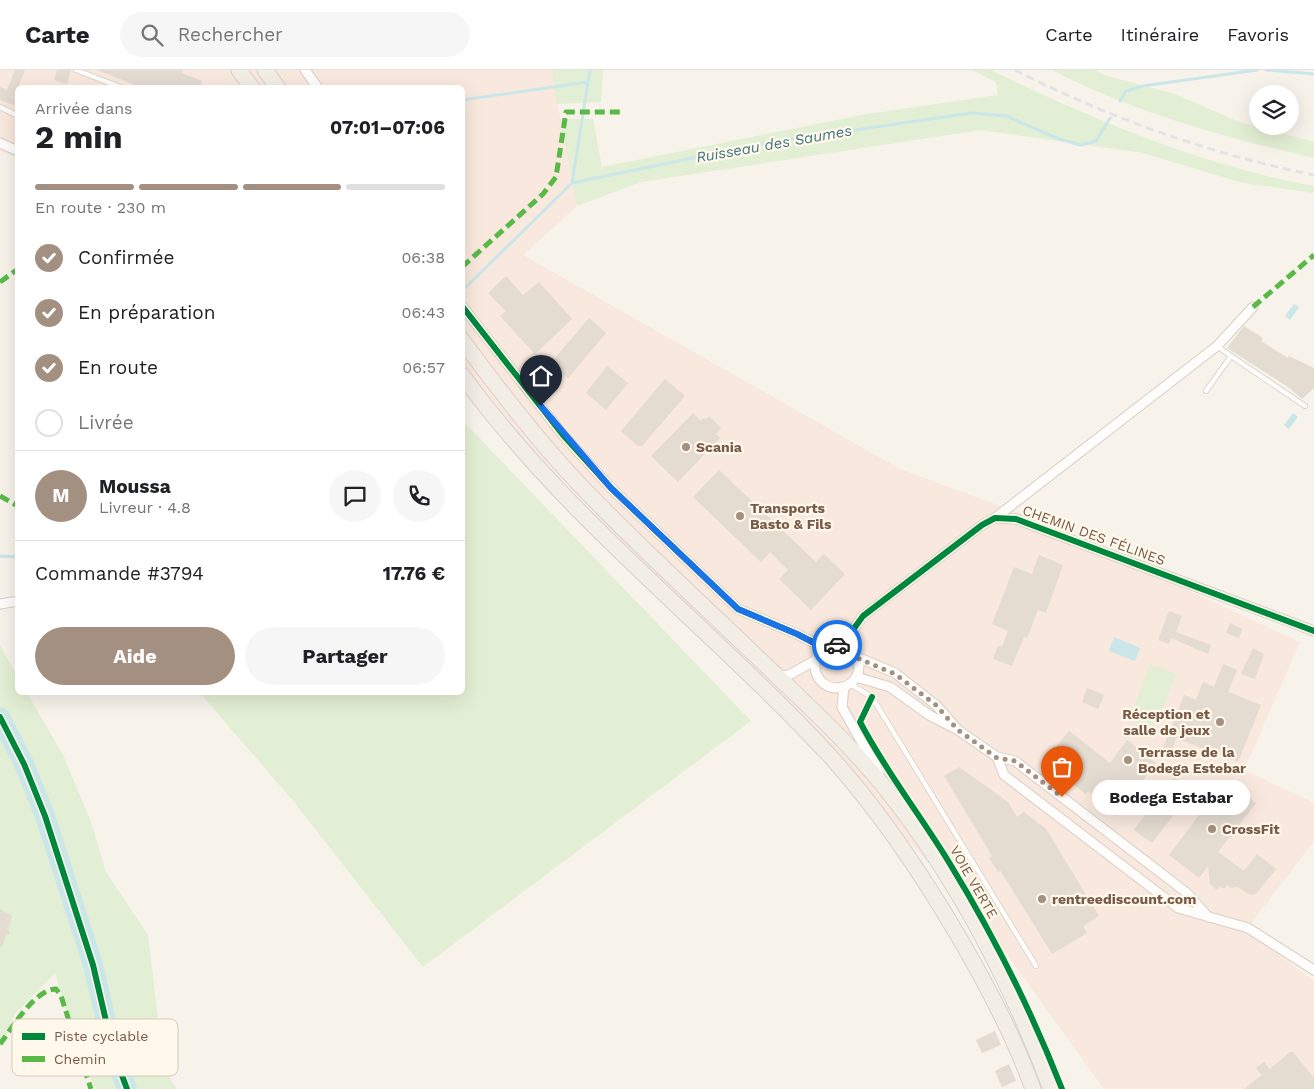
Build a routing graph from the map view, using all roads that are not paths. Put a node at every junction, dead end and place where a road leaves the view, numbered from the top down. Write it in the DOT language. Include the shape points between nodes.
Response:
graph roads {
  1 [pos="76,70"];
  2 [pos="239,70"];
  3 [pos="265,70"];
  4 [pos="305,70"];
  5 [pos="114,85"];
  6 [pos="250,85"];
  7 [pos="276,85"];
  8 [pos="316,85"];
  9 [pos="0,107"];
  10 [pos="15,114"];
  11 [pos="0,144"];
  12 [pos="15,150"];
  13 [pos="1253,307"];
  14 [pos="465,310"];
  15 [pos="465,344"];
  16 [pos="1218,346"];
  17 [pos="1231,356"];
  18 [pos="465,379"];
  19 [pos="1206,391"];
  20 [pos="1305,406"];
  21 [pos="995,518"];
  22 [pos="15,602"];
  23 [pos="0,604"];
  24 [pos="1314,631"];
  25 [pos="842,645"];
  26 [pos="824,648"];
  27 [pos="857,658"];
  28 [pos="816,660"];
  29 [pos="778,676"];
  30 [pos="856,677"];
  31 [pos="847,686"];
  32 [pos="958,730"];
  33 [pos="997,758"];
  34 [pos="886,790"];
  35 [pos="1208,916"];
  36 [pos="1036,966"];
  37 [pos="1314,970"];
  38 [pos="1033,1089"];
  39 [pos="1051,1089"];
  1 -- 5 [label="lane"];
  2 -- 6 [label="main road"];
  3 -- 7 [label="main road"];
  4 -- 8 [label="street"];
  9 -- 10 [label="lane"];
  11 -- 12 [label="street"];
  13 -- 16 [label="street"];
  14 -- 26 [label="street" via="563,435 738,609"];
  15 -- 29 [label="main road" via="531,431 582,487"];
  16 -- 17 [label="lane"];
  16 -- 21 [label="street"];
  17 -- 19 [label="lane"];
  17 -- 20 [label="lane"];
  18 -- 38 [label="main road" via="568,499 754,678 870,801 930,888 993,997"];
  21 -- 24 [label="street, CHEMIN DES FÉLINES" via="1016,519"];
  21 -- 25 [label="street" via="863,616"];
  22 -- 23 [label="street"];
  25 -- 26 [label="street"];
  25 -- 27 [label="street"];
  26 -- 28 [label="street"];
  27 -- 30 [label="street"];
  27 -- 32 [label="street" via="895,674 936,705"];
  28 -- 29 [label="street" via="789,675"];
  28 -- 31 [label="street" via="815,673 822,684 837,688"];
  29 -- 34 [label="main road"];
  30 -- 31 [label="street"];
  30 -- 32 [label="street" via="890,687 929,715"];
  31 -- 34 [label="street" via="842,707"];
  31 -- 36 [label="lane" via="872,697"];
  32 -- 33 [label="street"];
  33 -- 35 [label="street" via="1015,761 1187,893"];
  33 -- 35 [label="street" via="1004,775 1178,908"];
  34 -- 39 [label="main road" via="933,856 978,931 1007,984"];
  35 -- 37 [label="street" via="1248,928"];
}
